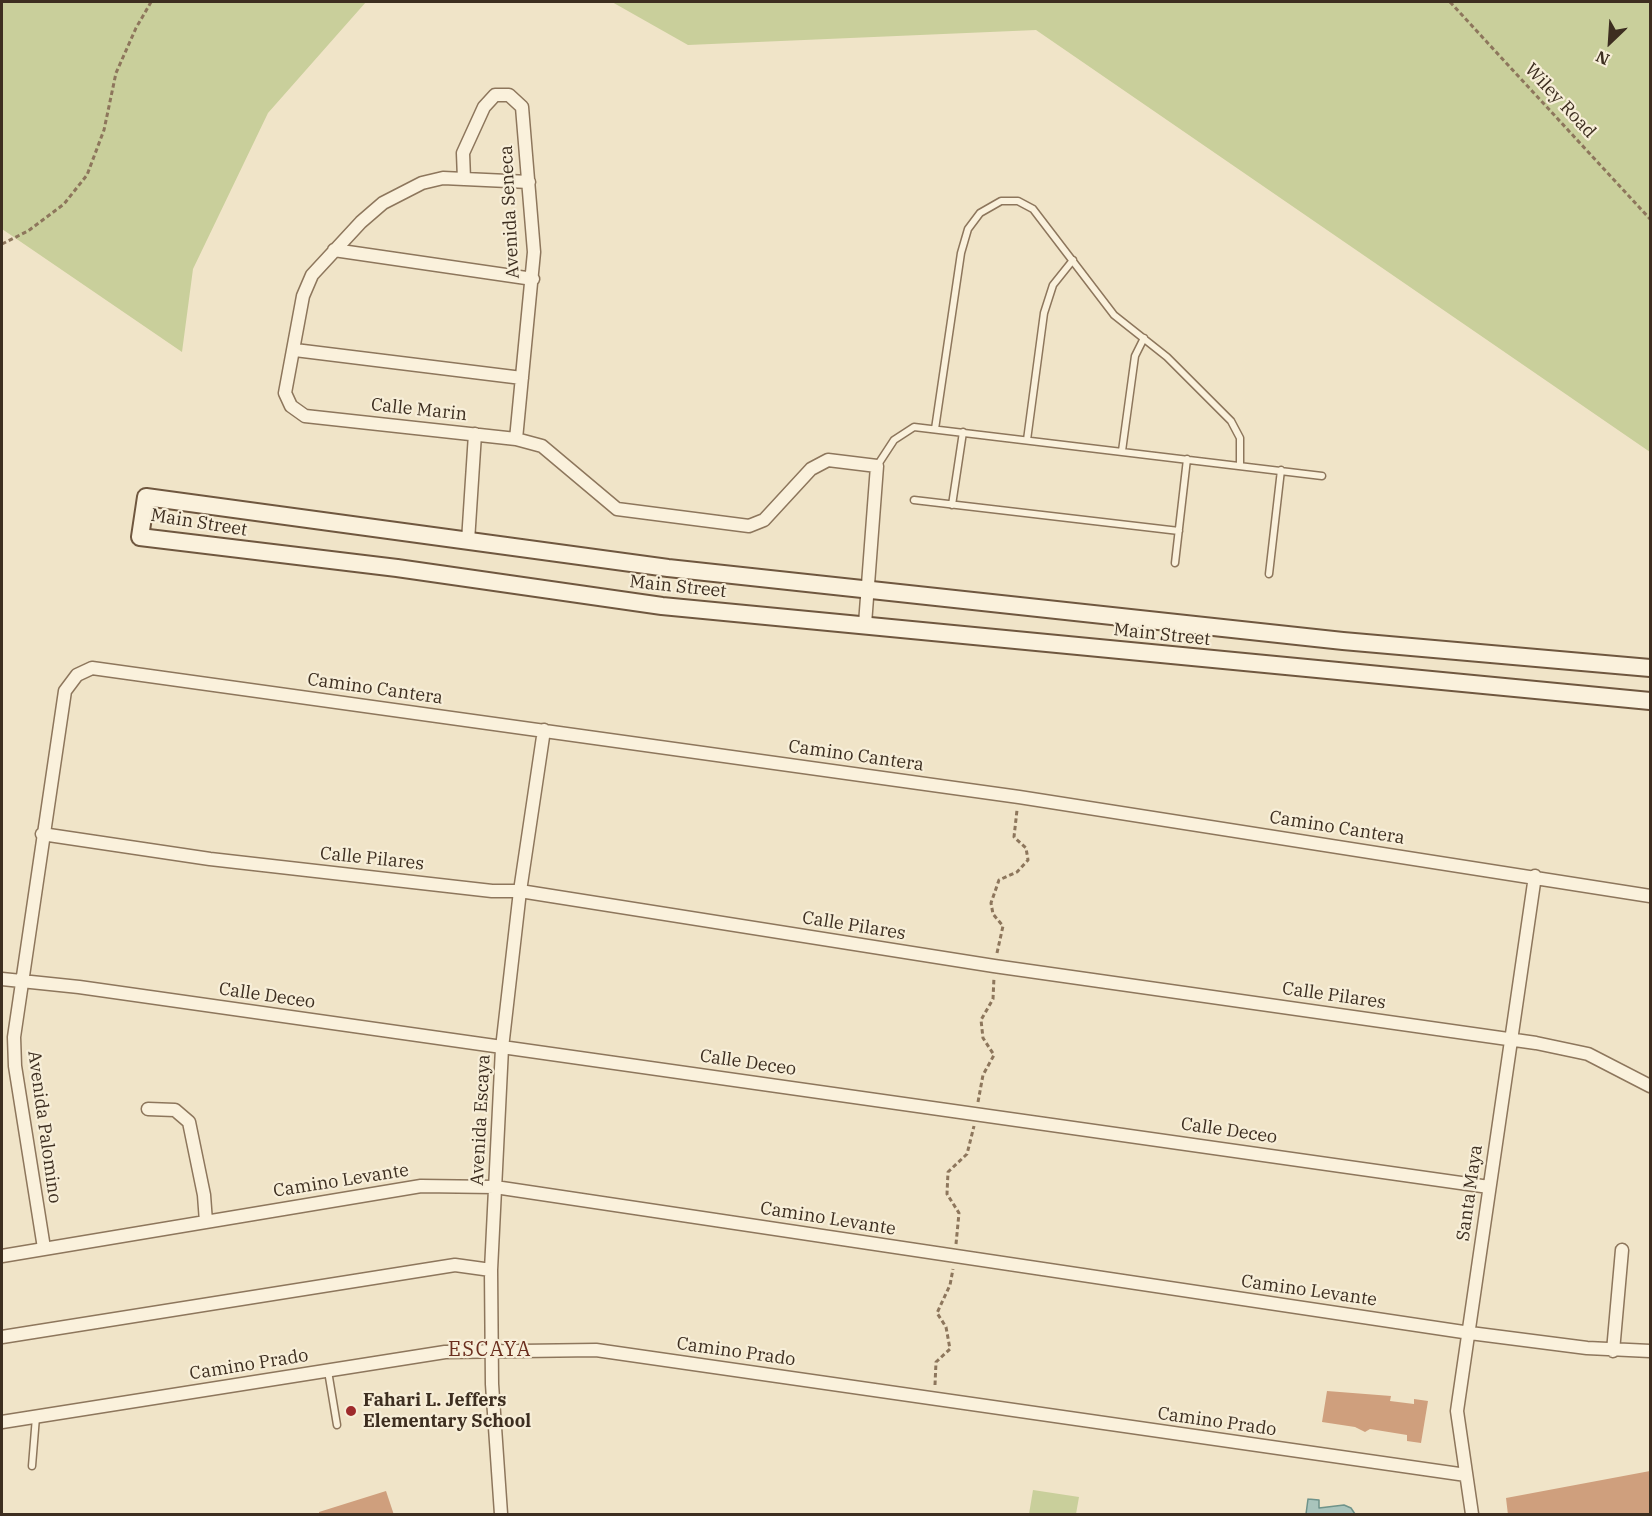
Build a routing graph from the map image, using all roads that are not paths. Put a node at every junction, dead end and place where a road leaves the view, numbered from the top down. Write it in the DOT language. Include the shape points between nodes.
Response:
graph roads {
  1 [pos="464,179"];
  2 [pos="529,182"];
  3 [pos="334,250"];
  4 [pos="1073,260"];
  5 [pos="533,279"];
  6 [pos="1144,338"];
  7 [pos="295,350"];
  8 [pos="522,378"];
  9 [pos="935,429"];
  10 [pos="963,432"];
  11 [pos="475,434"];
  12 [pos="516,439"];
  13 [pos="1027,440"];
  14 [pos="1122,452"];
  15 [pos="1187,459"];
  16 [pos="877,466"];
  17 [pos="1240,466"];
  18 [pos="1281,471"];
  19 [pos="1322,476"];
  20 [pos="914,500"];
  21 [pos="952,505"];
  22 [pos="1179,531"];
  23 [pos="468,541"];
  24 [pos="1175,563"];
  25 [pos="1269,574"];
  26 [pos="869,587"];
  27 [pos="865,624"];
  28 [pos="1650,668"];
  29 [pos="65,691"];
  30 [pos="1650,701"];
  31 [pos="544,730"];
  32 [pos="42,834"];
  33 [pos="1535,876"];
  34 [pos="520,891"];
  35 [pos="1650,896"];
  36 [pos="2,979"];
  37 [pos="22,979"];
  38 [pos="1510,1040"];
  39 [pos="502,1048"];
  40 [pos="1650,1086"];
  41 [pos="148,1108"];
  42 [pos="495,1187"];
  43 [pos="1489,1187"];
  44 [pos="206,1222"];
  45 [pos="44,1248"];
  46 [pos="1622,1250"];
  47 [pos="2,1256"];
  48 [pos="491,1270"];
  49 [pos="1470,1333"];
  50 [pos="2,1337"];
  51 [pos="493,1350"];
  52 [pos="1613,1350"];
  53 [pos="1650,1351"];
  54 [pos="328,1370"];
  55 [pos="36,1417"];
  56 [pos="2,1422"];
  57 [pos="337,1425"];
  58 [pos="32,1466"];
  59 [pos="1466,1475"];
  60 [pos="501,1515"];
  61 [pos="1472,1515"];
  1 -- 2 [label="street, Calle Marin"];
  1 -- 2 [label="street, Avenida Seneca" via="463,153 484,107 495,95 509,94 522,107"];
  1 -- 3 [label="street, Calle Marin" via="422,183 383,203"];
  2 -- 5 [label="street, Avenida Seneca"];
  3 -- 5 [label="street"];
  3 -- 7 [label="street, Calle Marin" via="312,275 303,296"];
  4 -- 6 [label="lane" via="1114,315"];
  4 -- 9 [label="lane" via="1033,209 1018,201 1001,201 980,213 968,229 962,253"];
  4 -- 13 [label="lane" via="1053,285 1044,313"];
  5 -- 8 [label="street, Avenida Seneca"];
  6 -- 14 [label="lane" via="1135,356"];
  6 -- 17 [label="lane" via="1231,421 1239,438"];
  7 -- 8 [label="street"];
  7 -- 11 [label="street, Calle Marin" via="285,393 291,406 305,416"];
  8 -- 12 [label="street, Avenida Seneca"];
  9 -- 10 [label="lane"];
  9 -- 16 [label="lane" via="914,427 894,440"];
  10 -- 13 [label="lane"];
  10 -- 21 [label="lane"];
  11 -- 12 [label="street, Calle Marin"];
  11 -- 23 [label="street"];
  12 -- 16 [label="street, Calle Marin" via="542,446 617,509 749,526 764,520 811,469 828,460"];
  13 -- 14 [label="lane"];
  14 -- 15 [label="lane"];
  15 -- 17 [label="lane"];
  15 -- 22 [label="lane"];
  16 -- 26 [label="street"];
  17 -- 18 [label="lane"];
  18 -- 19 [label="lane"];
  18 -- 25 [label="lane"];
  20 -- 21 [label="lane"];
  21 -- 22 [label="lane"];
  22 -- 24 [label="lane"];
  23 -- 26 [label="main road, Main Street" via="668,568"];
  23 -- 27 [label="main road, Main Street" via="146,497 140,537 662,606"];
  26 -- 27 [label="street"];
  26 -- 28 [label="main road, Main Street" via="1342,640"];
  27 -- 30 [label="main road, Main Street"];
  29 -- 31 [label="street, Camino Cantera" via="77,675 92,668"];
  29 -- 32 [label="street, Avenida Palomino"];
  31 -- 33 [label="street, Camino Cantera"];
  31 -- 34 [label="street, Avenida Escaya"];
  32 -- 34 [label="street, Calle Pilares" via="210,859"];
  32 -- 37 [label="street, Avenida Palomino"];
  33 -- 35 [label="street, Camino Cantera"];
  33 -- 38 [label="street, Santa Maya"];
  34 -- 38 [label="street, Calle Pilares" via="994,966"];
  34 -- 39 [label="street, Avenida Escaya"];
  36 -- 37 [label="street, Calle Deceo"];
  37 -- 39 [label="street, Calle Deceo"];
  37 -- 45 [label="street, Avenida Palomino" via="15,1066"];
  38 -- 40 [label="street, Calle Pilares" via="1588,1054"];
  38 -- 43 [label="street, Santa Maya"];
  39 -- 42 [label="street, Avenida Escaya"];
  39 -- 43 [label="street, Calle Deceo"];
  41 -- 44 [label="street" via="175,1110 189,1122"];
  42 -- 44 [label="street, Camino Levante" via="421,1186"];
  42 -- 48 [label="street, Avenida Escaya"];
  42 -- 49 [label="street, Camino Levante"];
  43 -- 49 [label="street, Santa Maya"];
  44 -- 45 [label="street, Camino Levante"];
  45 -- 47 [label="street, Camino Levante"];
  46 -- 52 [label="street"];
  48 -- 50 [label="street" via="456,1265"];
  48 -- 51 [label="street, Avenida Escaya"];
  49 -- 52 [label="street, Camino Levante"];
  49 -- 59 [label="street, Santa Maya" via="1457,1411"];
  51 -- 54 [label="street, Camino Prado" via="445,1352"];
  51 -- 59 [label="street, Camino Prado" via="596,1350"];
  51 -- 60 [label="street, Avenida Escaya"];
  52 -- 53 [label="street, Camino Levante"];
  54 -- 55 [label="street, Camino Prado"];
  54 -- 57 [label="lane"];
  55 -- 56 [label="street, Camino Prado"];
  55 -- 58 [label="lane"];
  59 -- 61 [label="street, Santa Maya"];
}
